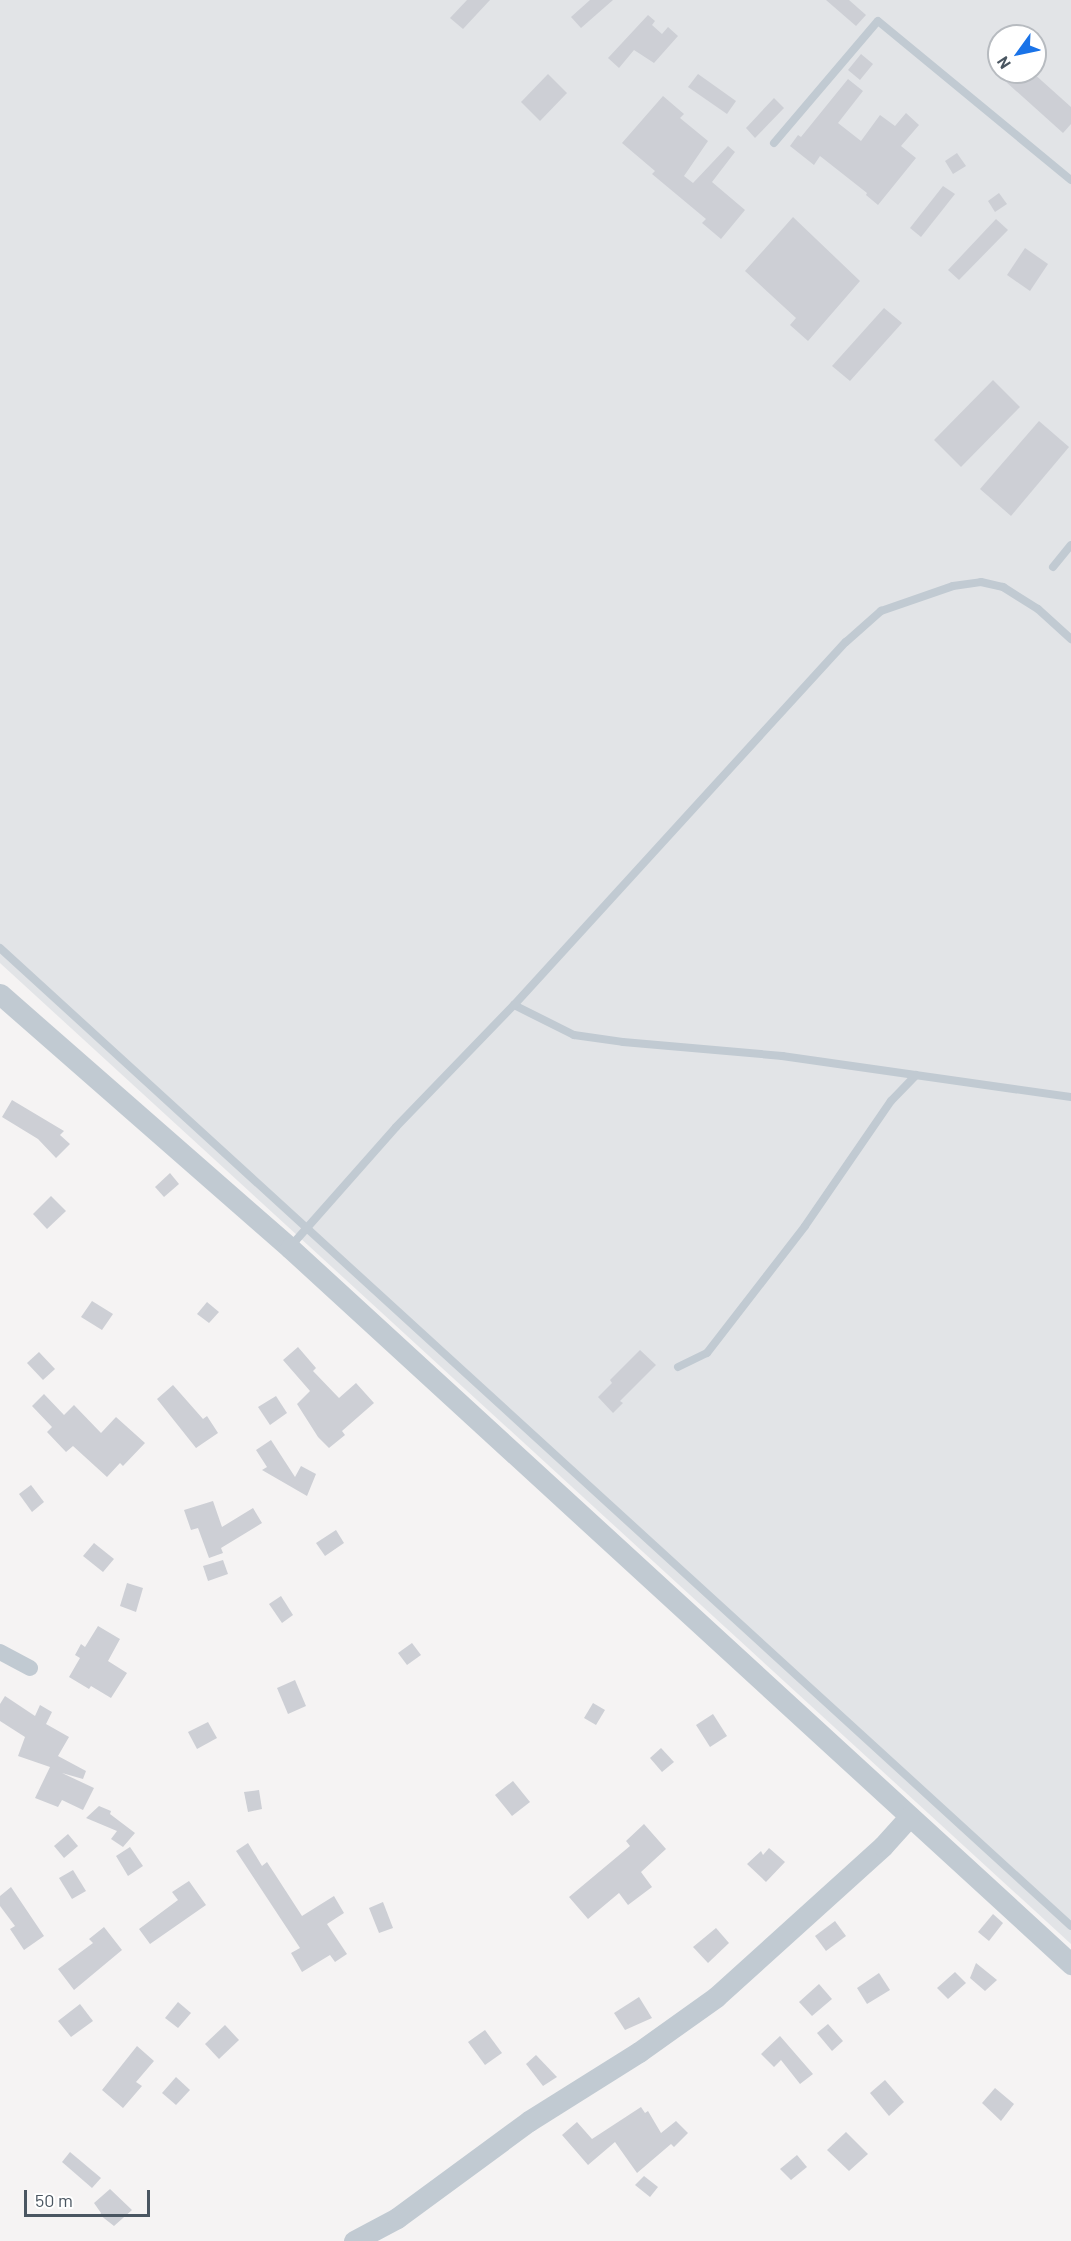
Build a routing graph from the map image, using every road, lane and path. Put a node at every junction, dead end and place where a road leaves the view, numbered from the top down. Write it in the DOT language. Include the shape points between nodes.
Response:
graph roads {
  1 [pos="774,143"];
  2 [pos="1071,180"];
  3 [pos="1071,545"];
  4 [pos="1053,567"];
  5 [pos="1071,639"];
  6 [pos="0,948"];
  7 [pos="0,994"];
  8 [pos="514,1005"];
  9 [pos="916,1075"];
  10 [pos="1071,1097"];
  11 [pos="307,1228"];
  12 [pos="290,1248"];
  13 [pos="678,1367"];
  14 [pos="0,1652"];
  15 [pos="30,1668"];
  16 [pos="909,1817"];
  17 [pos="1071,1926"];
  18 [pos="1071,1964"];
  19 [pos="354,2241"];
  1 -- 2 [label="lane" via="878,21"];
  3 -- 4 [label="lane"];
  5 -- 8 [label="lane" via="1029,603 1003,587 981,582 953,586 881,611 846,642"];
  6 -- 11 [label="lane"];
  7 -- 12 [label="street"];
  8 -- 9 [label="lane" via="574,1035 782,1056"];
  8 -- 11 [label="lane" via="396,1127"];
  9 -- 10 [label="lane"];
  9 -- 13 [label="lane" via="891,1101 805,1226 707,1353"];
  11 -- 12 [label="lane"];
  11 -- 17 [label="lane"];
  12 -- 16 [label="street"];
  14 -- 15 [label="street"];
  16 -- 18 [label="street"];
  16 -- 19 [label="street" via="883,1846 716,1997 639,2052 529,2121 397,2218"];
}
